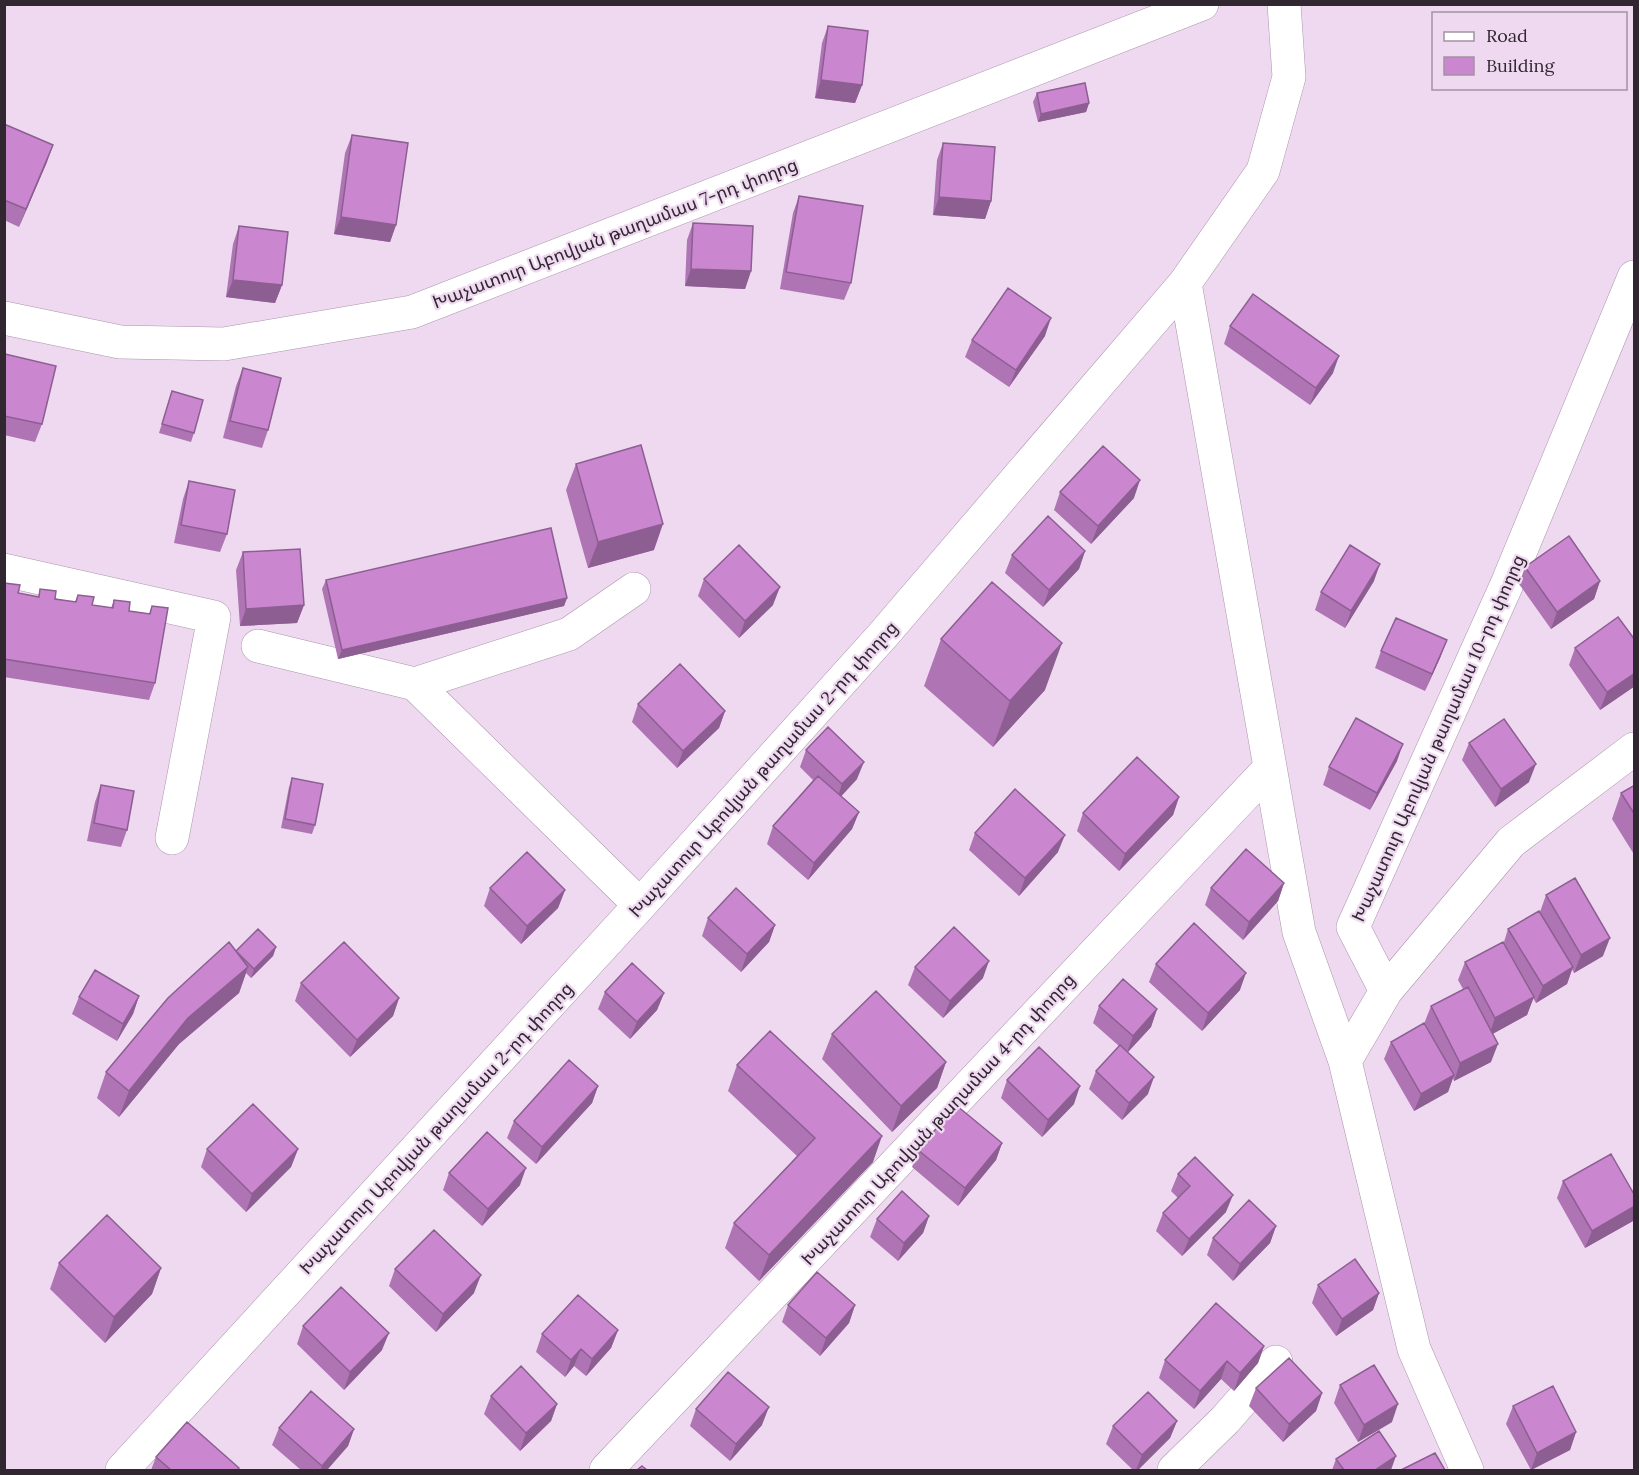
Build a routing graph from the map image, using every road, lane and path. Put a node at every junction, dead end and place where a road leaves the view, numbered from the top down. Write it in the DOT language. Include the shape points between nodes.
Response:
graph roads {
  1 [pos="1202,4"];
  2 [pos="1284,4"];
  3 [pos="1635,277"];
  4 [pos="1185,283"];
  5 [pos="4,318"];
  6 [pos="4,570"];
  7 [pos="634,589"];
  8 [pos="258,646"];
  9 [pos="415,684"];
  10 [pos="1635,749"];
  11 [pos="1270,768"];
  12 [pos="172,838"];
  13 [pos="640,905"];
  14 [pos="1386,991"];
  15 [pos="1345,1061"];
  16 [pos="1276,1362"];
  17 [pos="122,1470"];
  18 [pos="606,1470"];
  19 [pos="1173,1470"];
  20 [pos="1467,1470"];
  1 -- 5 [label="street, Խաչատուր Աբովյան թաղամաս 7-րդ փողոց" via="412,312 224,344 120,342"];
  2 -- 4 [label="street, Խաչատուր Աբովյան թաղամաս 2-րդ փողոց" via="1288,77 1263,171"];
  3 -- 14 [label="street, Խաչատուր Աբովյան թաղամաս 10-րդ փողոց" via="1507,584 1353,927"];
  4 -- 11 [label="street"];
  4 -- 13 [label="street, Խաչատուր Աբովյան թաղամաս 2-րդ փողոց" via="883,635"];
  6 -- 12 [label="street" via="214,617"];
  7 -- 9 [label="street" via="569,633"];
  8 -- 9 [label="street"];
  9 -- 13 [label="street"];
  10 -- 14 [label="street" via="1511,842"];
  11 -- 15 [label="street" via="1299,932"];
  11 -- 18 [label="street, Խաչատուր Աբովյան թաղամաս 4-րդ փողոց"];
  13 -- 17 [label="street, Խաչատուր Աբովյան թաղամաս 2-րդ փողոց"];
  14 -- 15 [label="street"];
  15 -- 20 [label="street" via="1414,1349"];
  16 -- 19 [label="street"];
}
